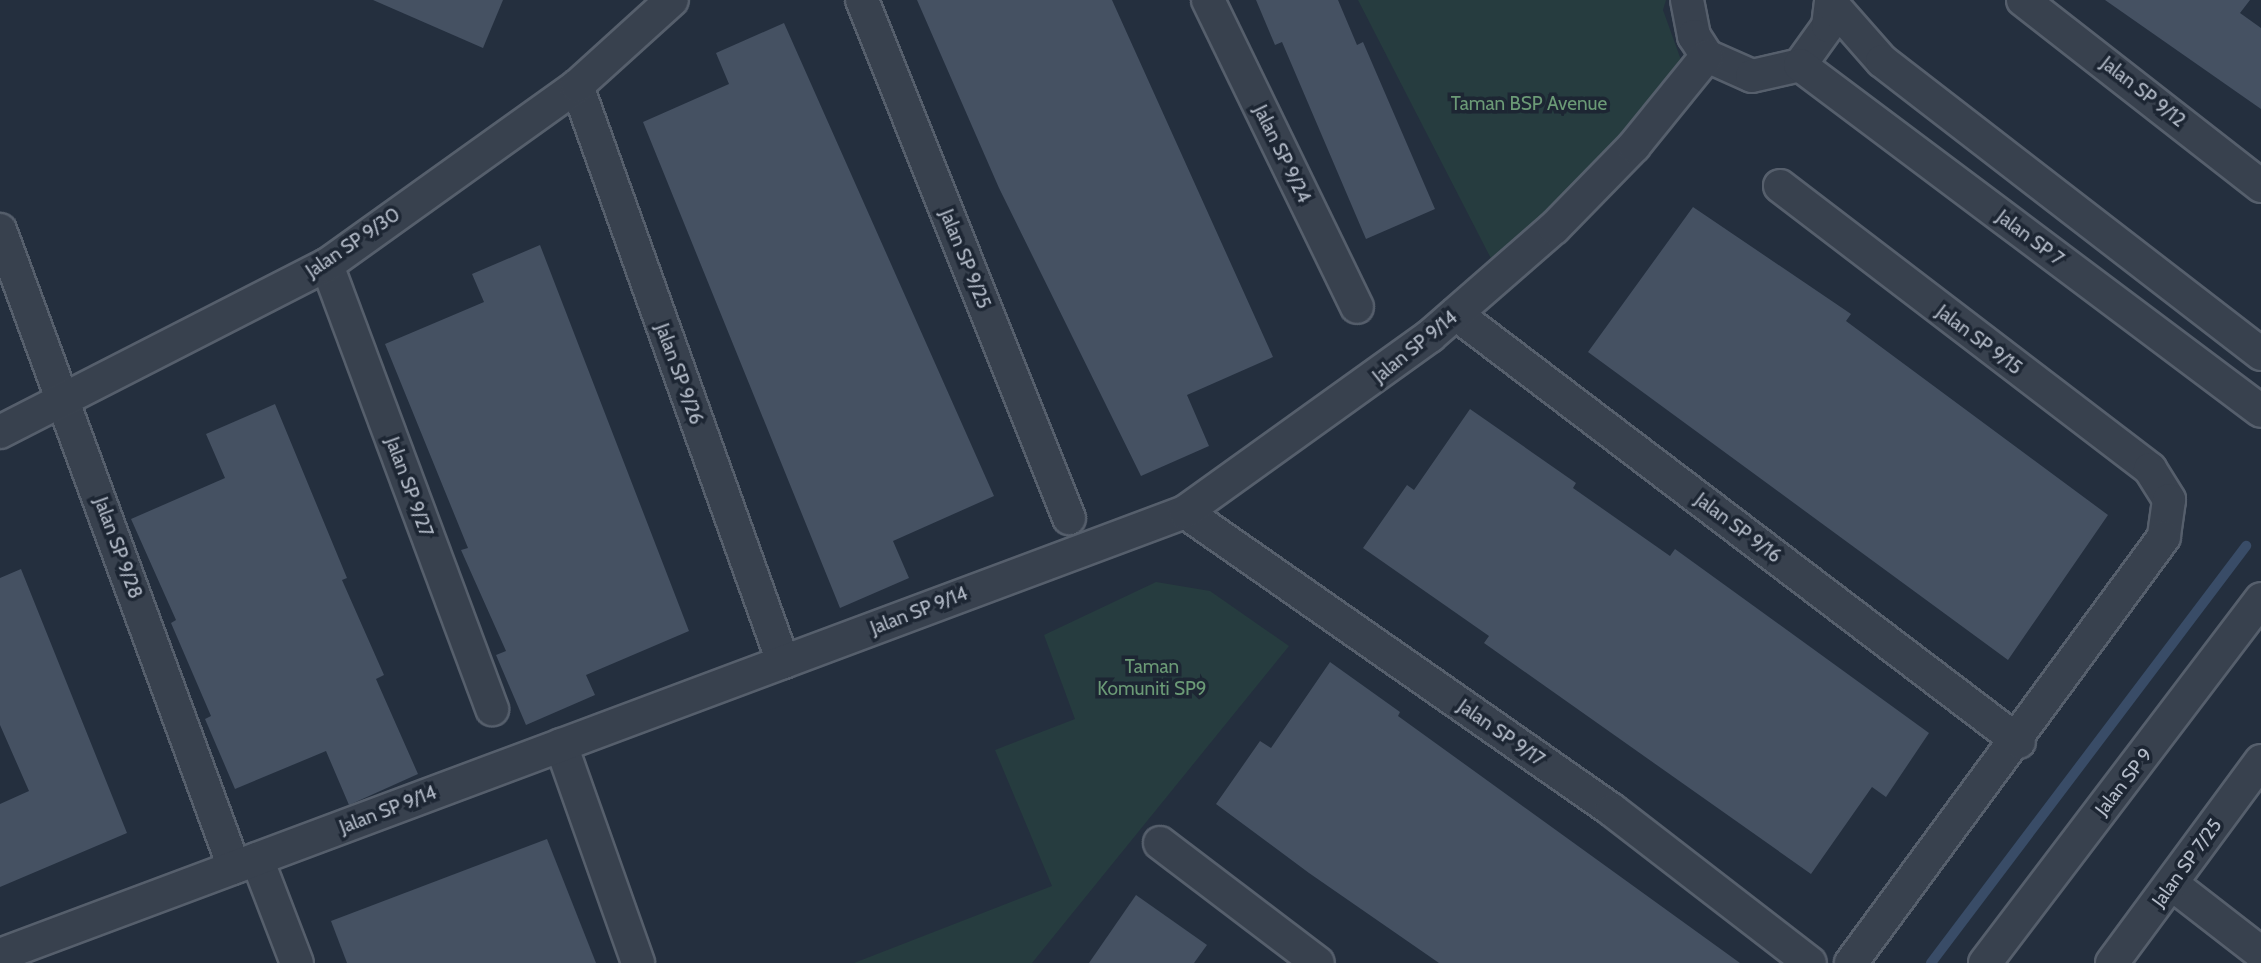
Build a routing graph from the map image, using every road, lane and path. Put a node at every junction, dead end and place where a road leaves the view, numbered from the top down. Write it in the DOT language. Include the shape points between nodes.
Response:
graph roads {
  1 [pos="672,0"];
  2 [pos="862,0"];
  3 [pos="1208,0"];
  4 [pos="1687,0"];
  5 [pos="2023,0"];
  6 [pos="1831,1"];
  7 [pos="1707,56"];
  8 [pos="1800,65"];
  9 [pos="577,86"];
  10 [pos="1780,186"];
  11 [pos="2261,186"];
  12 [pos="0,230"];
  13 [pos="327,265"];
  14 [pos="1357,307"];
  15 [pos="1456,314"];
  16 [pos="2261,354"];
  17 [pos="64,404"];
  18 [pos="2261,411"];
  19 [pos="0,432"];
  20 [pos="1185,512"];
  21 [pos="1069,518"];
  22 [pos="2261,599"];
  23 [pos="783,662"];
  24 [pos="492,709"];
  25 [pos="2019,742"];
  26 [pos="561,745"];
  27 [pos="2261,761"];
  28 [pos="1160,842"];
  29 [pos="246,863"];
  30 [pos="2172,884"];
  31 [pos="2261,953"];
  32 [pos="0,955"];
  33 [pos="298,963"];
  34 [pos="638,963"];
  35 [pos="1318,963"];
  36 [pos="1810,963"];
  37 [pos="1852,963"];
  38 [pos="1985,963"];
  39 [pos="2112,963"];
  1 -- 9 [label="street, Jalan SP 9/30"];
  2 -- 21 [label="street, Jalan SP 9/25"];
  3 -- 14 [label="street, Jalan SP 9/24"];
  4 -- 7 [label="street" via="1694,36"];
  5 -- 11 [label="street, Jalan SP 9/12"];
  6 -- 8 [label="street" via="1818,47"];
  6 -- 16 [label="street" via="1882,61"];
  7 -- 8 [label="street" via="1752,76"];
  7 -- 15 [label="street, Jalan SP 9/14" via="1616,164"];
  8 -- 18 [label="street, Jalan SP 7"];
  9 -- 13 [label="street, Jalan SP 9/30"];
  9 -- 23 [label="street, Jalan SP 9/26"];
  10 -- 25 [label="street, Jalan SP 9/15" via="2150,469 2169,500 2164,537"];
  12 -- 17 [label="street, Jalan SP 9/28"];
  13 -- 17 [label="street, Jalan SP 9/30"];
  13 -- 24 [label="street, Jalan SP 9/27"];
  15 -- 20 [label="street, Jalan SP 9/14" via="1316,424"];
  15 -- 25 [label="street, Jalan SP 9/16"];
  17 -- 19 [label="street, Jalan SP 9/30"];
  17 -- 29 [label="street, Jalan SP 9/28"];
  20 -- 23 [label="street, Jalan SP 9/14"];
  20 -- 36 [label="street, Jalan SP 9/17" via="1612,810"];
  22 -- 38 [label="street, Jalan SP 9"];
  23 -- 26 [label="street, Jalan SP 9/14"];
  25 -- 37 [label="street"];
  26 -- 29 [label="street, Jalan SP 9/14"];
  26 -- 34 [label="street"];
  27 -- 30 [label="street, Jalan SP 7/25"];
  28 -- 35 [label="street"];
  29 -- 32 [label="street, Jalan SP 9/14"];
  29 -- 33 [label="street, Jalan SP 9/28"];
  30 -- 31 [label="street"];
  30 -- 39 [label="street, Jalan SP 7/25"];
}
